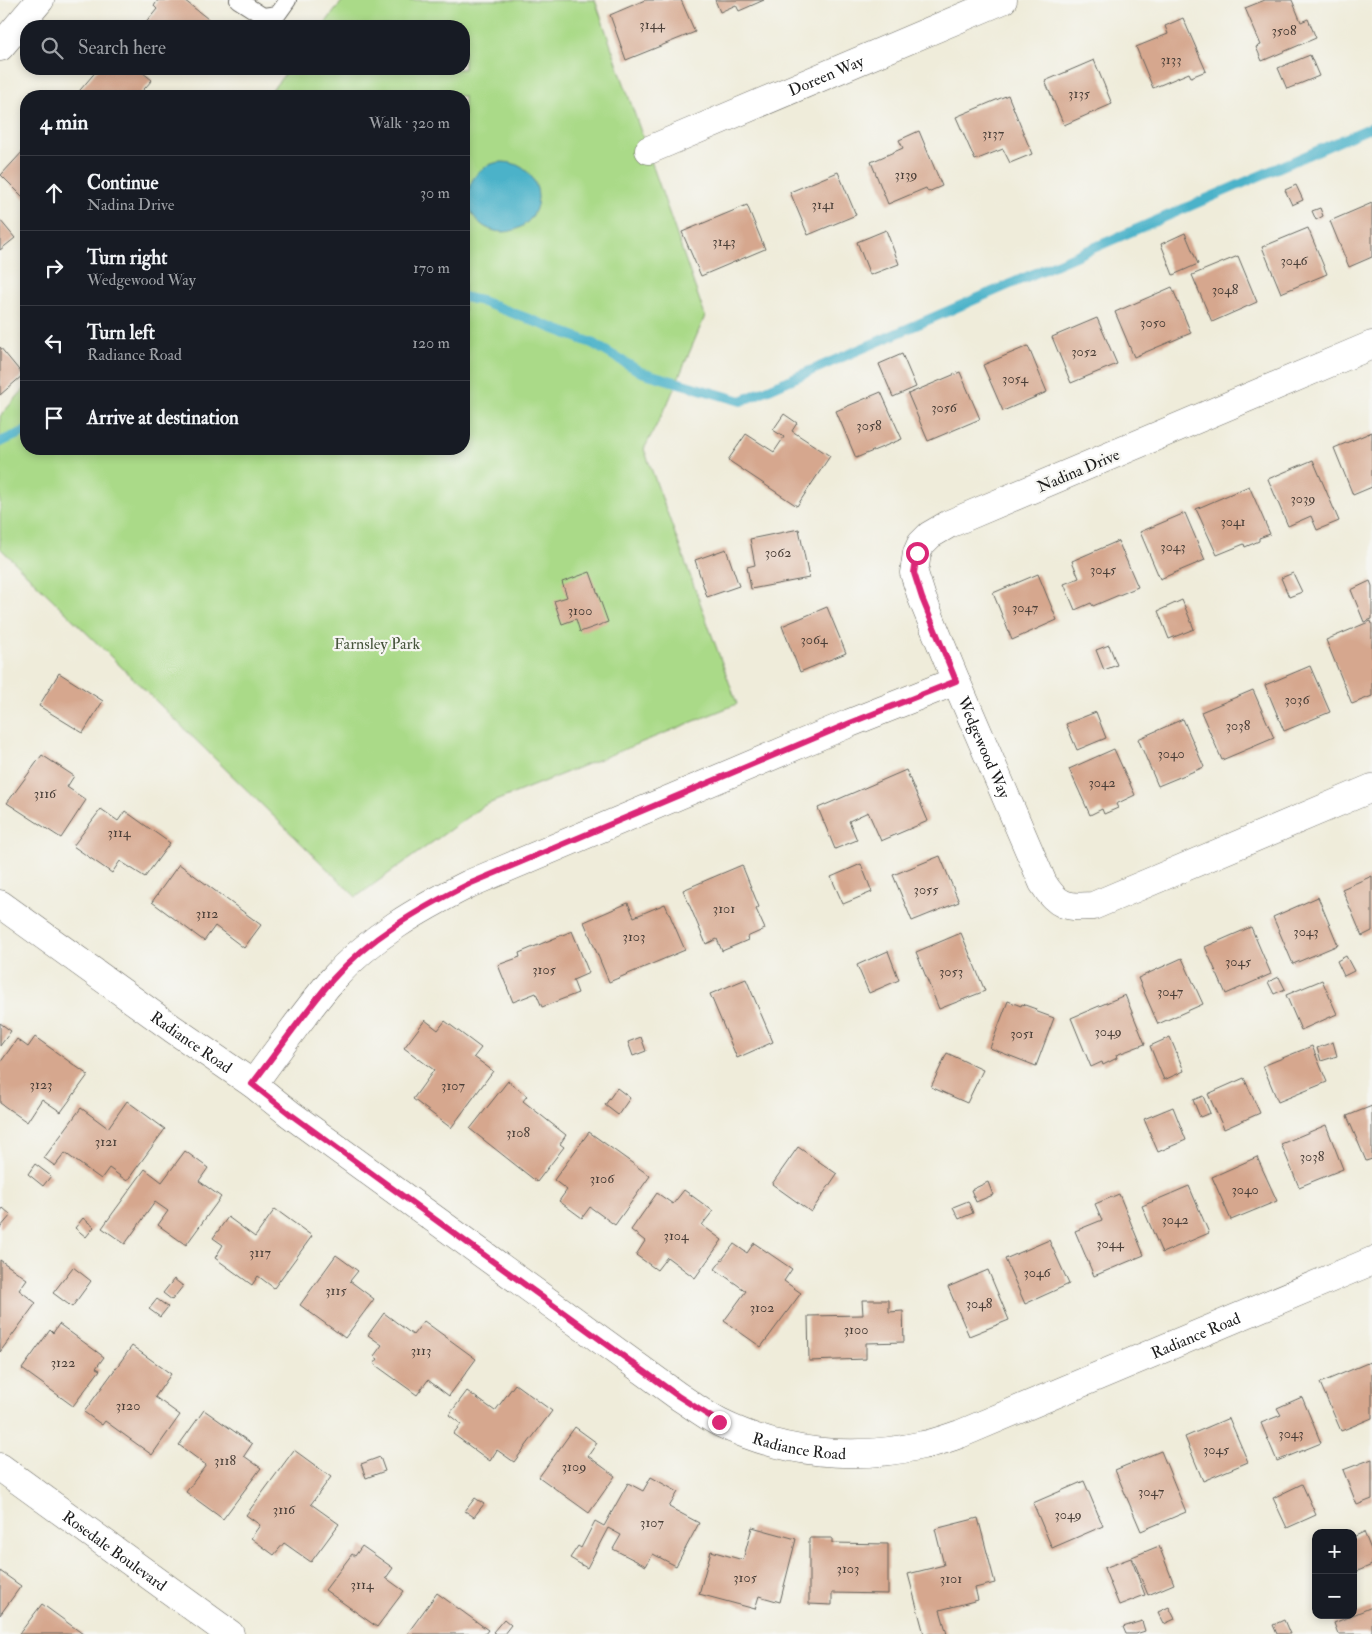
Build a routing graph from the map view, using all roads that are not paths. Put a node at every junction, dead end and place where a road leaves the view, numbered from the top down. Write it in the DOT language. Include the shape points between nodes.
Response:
graph roads {
  1 [pos="40,0"];
  2 [pos="238,0"];
  3 [pos="288,0"];
  4 [pos="1003,0"];
  5 [pos="23,20"];
  6 [pos="20,24"];
  7 [pos="0,47"];
  8 [pos="649,150"];
  9 [pos="1372,345"];
  10 [pos="956,681"];
  11 [pos="1372,788"];
  12 [pos="0,904"];
  13 [pos="252,1084"];
  14 [pos="1372,1262"];
  15 [pos="0,1467"];
  16 [pos="230,1634"];
  1 -- 5 [label="street"];
  2 -- 3 [label="lane" via="263,16 278,14"];
  4 -- 8 [label="street, Doreen Way"];
  6 -- 7 [label="street"];
  9 -- 10 [label="street, Nadina Drive" via="930,534 917,553 914,573"];
  10 -- 11 [label="street, Wedgewood Way" via="1043,883 1049,893 1074,908 1093,906"];
  10 -- 13 [label="street, Wedgewood Way" via="469,884 419,909 386,932 333,980"];
  12 -- 13 [label="street, Radiance Road"];
  13 -- 14 [label="street, Radiance Road" via="678,1396 719,1422 764,1441 814,1452 887,1452 960,1434"];
  15 -- 16 [label="street, Rosedale Boulevard"];
}
